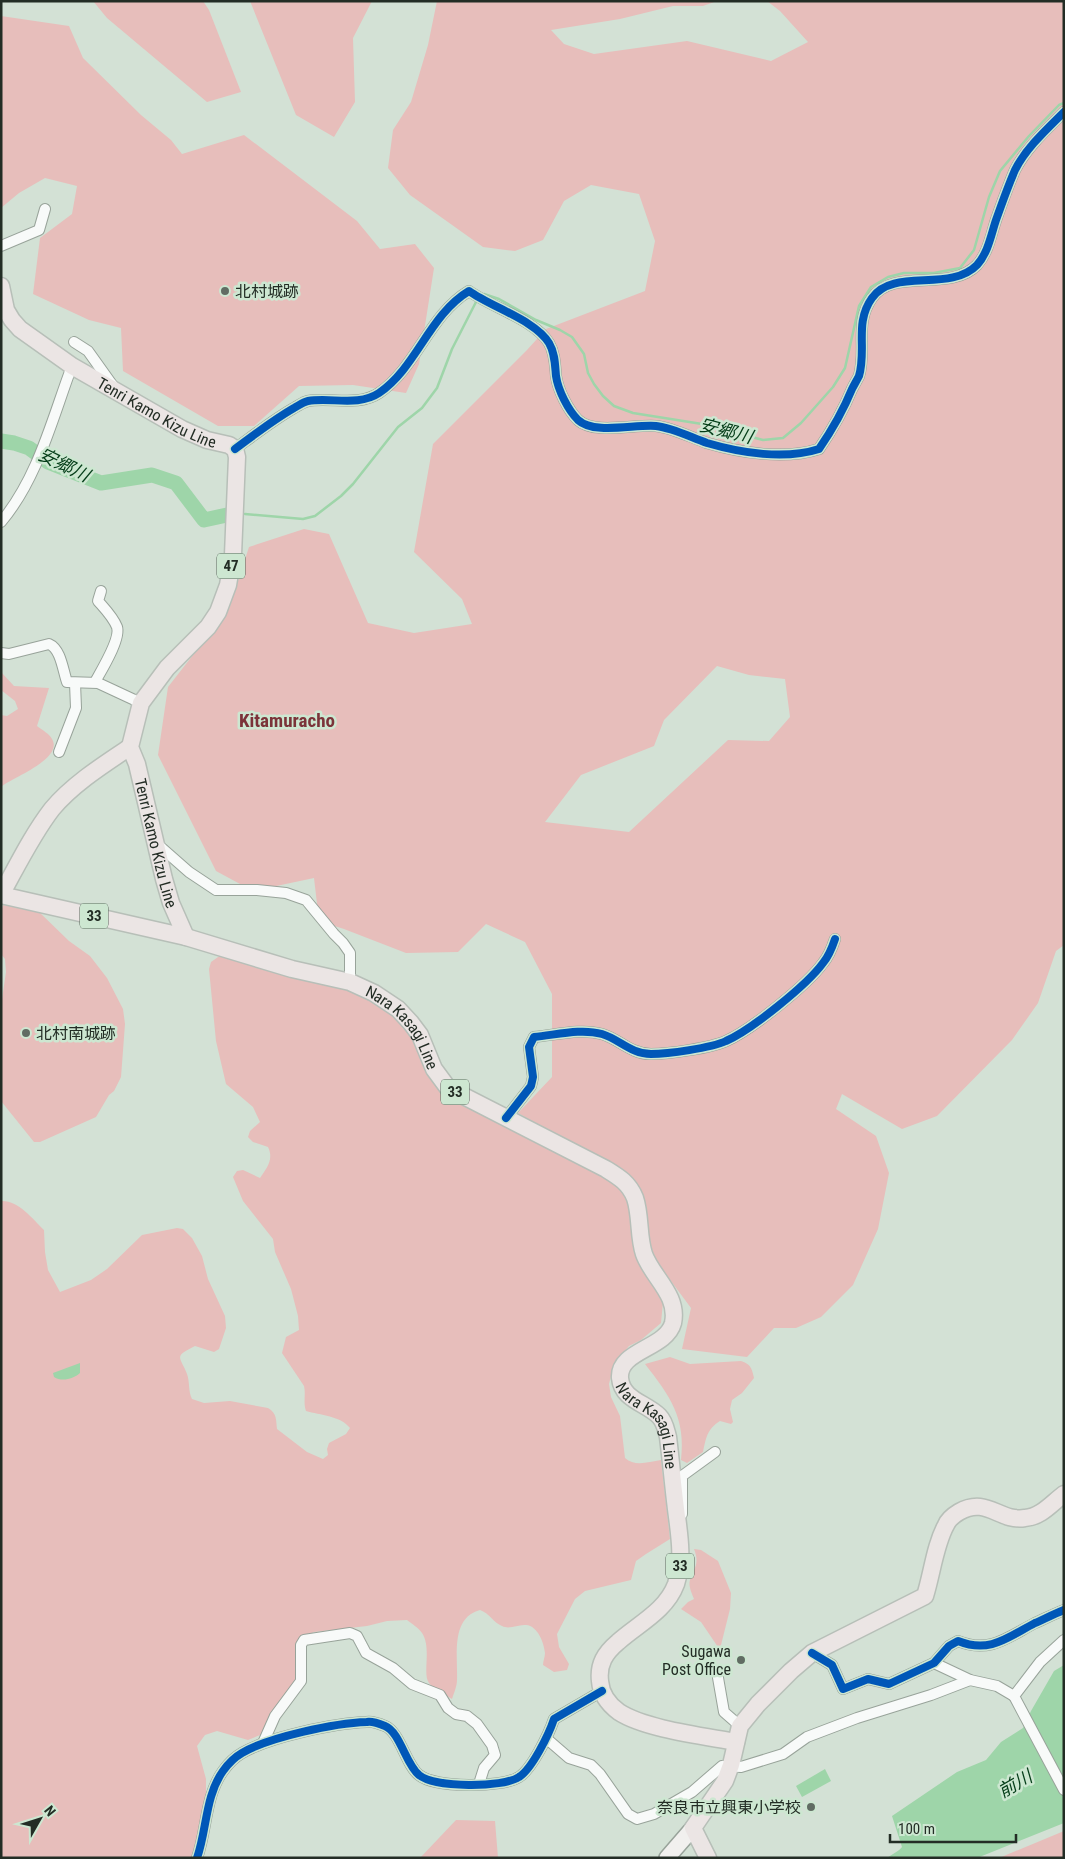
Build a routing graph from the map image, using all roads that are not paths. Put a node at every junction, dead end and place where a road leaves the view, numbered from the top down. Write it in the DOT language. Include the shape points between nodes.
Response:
graph roads {
  1 [pos="1064,112"];
  2 [pos="45,209"];
  3 [pos="1,246"];
  4 [pos="1,286"];
  5 [pos="74,342"];
  6 [pos="72,366"];
  7 [pos="118,393"];
  8 [pos="235,449"];
  9 [pos="1,522"];
  10 [pos="101,591"];
  11 [pos="1,653"];
  12 [pos="95,682"];
  13 [pos="75,683"];
  14 [pos="141,703"];
  15 [pos="130,747"];
  16 [pos="59,752"];
  17 [pos="155,842"];
  18 [pos="1,895"];
  19 [pos="186,938"];
  20 [pos="835,939"];
  21 [pos="350,982"];
  22 [pos="506,1118"];
  23 [pos="715,1452"];
  24 [pos="1064,1494"];
  25 [pos="678,1521"];
  26 [pos="1064,1610"];
  27 [pos="1064,1640"];
  28 [pos="812,1653"];
  29 [pos="934,1663"];
  30 [pos="718,1672"];
  31 [pos="970,1680"];
  32 [pos="602,1692"];
  33 [pos="1014,1696"];
  34 [pos="738,1734"];
  35 [pos="547,1739"];
  36 [pos="263,1743"];
  37 [pos="731,1765"];
  38 [pos="479,1784"];
  39 [pos="1064,1790"];
  40 [pos="693,1828"];
  41 [pos="197,1858"];
  42 [pos="667,1858"];
  43 [pos="708,1858"];
  1 -- 8 [label="street" via="1043,133 1016,169 985,255 976,266 959,277 884,286 872,297 864,312 859,376 845,407 819,449 807,453 769,454 708,443 657,426 595,428 585,425 577,419 561,391 549,343 537,330 469,291 457,298 395,380 377,394 356,401 307,401 266,425"];
  2 -- 3 [label="street" via="39,230"];
  4 -- 6 [label="main road, Tenri Kamo Kizu Line" via="6,310 12,320"];
  5 -- 7 [label="street" via="88,351"];
  6 -- 7 [label="main road, Tenri Kamo Kizu Line"];
  6 -- 9 [label="street" via="24,492"];
  7 -- 8 [label="main road, Tenri Kamo Kizu Line" via="182,429"];
  8 -- 14 [label="main road, Tenri Kamo Kizu Line / 47" via="233,556 228,585 218,612 208,626 167,668"];
  10 -- 12 [label="street" via="98,601 118,630 115,643"];
  11 -- 13 [label="street" via="49,644 54,646 67,682"];
  12 -- 13 [label="street"];
  12 -- 14 [label="street"];
  13 -- 16 [label="street" via="76,708"];
  14 -- 15 [label="main road, Tenri Kamo Kizu Line / 47"];
  15 -- 17 [label="main road, Tenri Kamo Kizu Line"];
  15 -- 18 [label="main road" via="94,772 54,808 34,836"];
  17 -- 19 [label="main road, Tenri Kamo Kizu Line" via="171,903"];
  17 -- 21 [label="street" via="189,872 216,890 286,893 306,900 350,953"];
  18 -- 19 [label="main road, Nara Kasagi Line / 33"];
  19 -- 21 [label="main road, Nara Kasagi Line / 33"];
  20 -- 22 [label="street" via="830,953 808,979 744,1031 725,1042 649,1054 625,1047 604,1034 588,1031 534,1036 529,1047 534,1077 531,1086"];
  21 -- 22 [label="main road, Nara Kasagi Line / 33" via="392,1005 411,1023 420,1035 434,1069 448,1088"];
  22 -- 25 [label="main road, Nara Kasagi Line / 33" via="606,1169 624,1181 634,1198 645,1256 666,1288 673,1307 673,1323 659,1341 625,1363 620,1371 620,1381 631,1398 659,1416 665,1424"];
  23 -- 25 [label="street" via="682,1476 684,1512"];
  24 -- 28 [label="main road" via="1039,1514 1025,1519 978,1506 970,1506 957,1514 946,1524 925,1596"];
  25 -- 32 [label="main road, Nara Kasagi Line / 33" via="680,1565 676,1584 656,1612 618,1642 602,1660 599,1671"];
  26 -- 29 [label="street" via="997,1644 975,1647 958,1641"];
  27 -- 33 [label="street" via="1040,1662"];
  28 -- 29 [label="street" via="832,1665 843,1689 868,1679 888,1684"];
  28 -- 34 [label="main road" via="758,1704"];
  29 -- 31 [label="street"];
  30 -- 34 [label="street" via="724,1712"];
  31 -- 33 [label="street" via="997,1686"];
  31 -- 37 [label="street" via="808,1737 783,1754 741,1767"];
  32 -- 34 [label="main road" via="618,1711 633,1719 659,1726"];
  32 -- 35 [label="street" via="554,1720"];
  33 -- 39 [label="street"];
  34 -- 37 [label="main road"];
  35 -- 37 [label="street" via="569,1758 591,1765 628,1814 637,1818 654,1814 692,1792 722,1766"];
  35 -- 38 [label="street" via="520,1777"];
  36 -- 38 [label="street" via="329,1727 369,1722 388,1727 404,1750 410,1766 423,1778 438,1783"];
  36 -- 38 [label="street" via="274,1716 301,1681 301,1645 304,1640 350,1633 357,1636 366,1652 412,1684 440,1695 448,1708 477,1724 495,1755 484,1768"];
  36 -- 41 [label="street" via="241,1753 219,1777"];
  37 -- 40 [label="main road" via="725,1781"];
  40 -- 42 [label="main road"];
  40 -- 43 [label="main road"];
}
